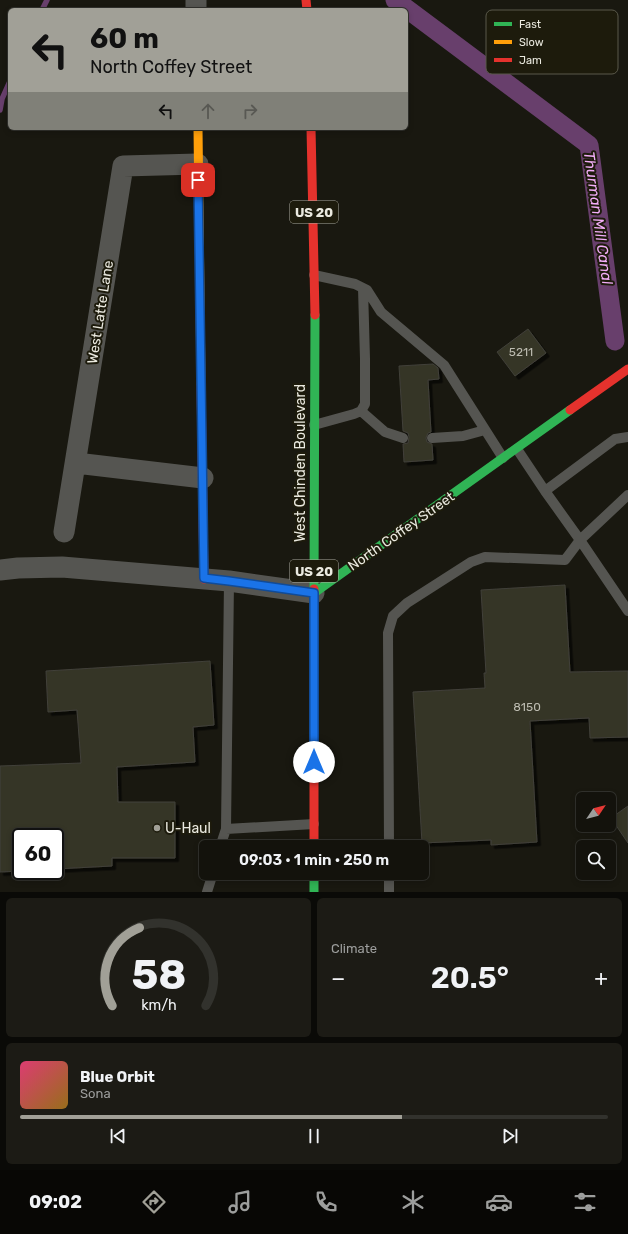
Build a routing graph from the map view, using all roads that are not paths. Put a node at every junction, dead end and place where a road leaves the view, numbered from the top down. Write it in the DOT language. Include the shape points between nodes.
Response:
graph roads {
  1 [pos="198,130"];
  2 [pos="311,130"];
  3 [pos="198,164"];
  4 [pos="314,275"];
  5 [pos="363,288"];
  6 [pos="628,369"];
  7 [pos="361,411"];
  8 [pos="314,425"];
  9 [pos="485,430"];
  10 [pos="628,437"];
  11 [pos="403,438"];
  12 [pos="432,438"];
  13 [pos="517,449"];
  14 [pos="503,458"];
  15 [pos="76,463"];
  16 [pos="203,478"];
  17 [pos="545,491"];
  18 [pos="628,494"];
  19 [pos="64,532"];
  20 [pos="580,540"];
  21 [pos="0,570"];
  22 [pos="204,578"];
  23 [pos="229,581"];
  24 [pos="314,593"];
  25 [pos="628,611"];
  26 [pos="314,824"];
  27 [pos="226,829"];
  28 [pos="222,840"];
  29 [pos="314,840"];
  30 [pos="389,840"];
  31 [pos="211,880"];
  32 [pos="314,880"];
  33 [pos="389,880"];
  34 [pos="207,892"];
  35 [pos="314,892"];
  36 [pos="389,892"];
  1 -- 3 [label="street"];
  2 -- 4 [label="street, West Chinden Boulevard / US 20"];
  3 -- 15 [label="street, West Latte Lane" via="123,166"];
  3 -- 16 [label="street"];
  4 -- 5 [label="lane"];
  4 -- 8 [label="street, West Chinden Boulevard / US 20"];
  5 -- 7 [label="lane" via="365,384"];
  5 -- 9 [label="lane" via="381,312 444,365"];
  6 -- 13 [label="street, North Coffey Street"];
  7 -- 8 [label="lane"];
  7 -- 11 [label="lane" via="385,432"];
  8 -- 24 [label="street, West Chinden Boulevard / US 20"];
  9 -- 12 [label="lane" via="463,436"];
  9 -- 14 [label="lane"];
  10 -- 17 [label="lane" via="615,439"];
  13 -- 14 [label="street, North Coffey Street"];
  13 -- 17 [label="lane"];
  14 -- 24 [label="street, North Coffey Street"];
  15 -- 16 [label="street"];
  15 -- 19 [label="street, West Latte Lane"];
  16 -- 22 [label="street"];
  17 -- 20 [label="lane"];
  18 -- 20 [label="lane"];
  20 -- 25 [label="lane"];
  20 -- 30 [label="lane" via="565,560 485,556 471,562 407,603 392,616 388,633"];
  21 -- 22 [label="street" via="62,567"];
  22 -- 23 [label="street"];
  23 -- 24 [label="street"];
  23 -- 27 [label="lane"];
  24 -- 26 [label="street, West Chinden Boulevard / US 20"];
  26 -- 27 [label="lane"];
  26 -- 29 [label="street, West Chinden Boulevard / US 20"];
  27 -- 28 [label="lane"];
  31 -- 34 [label="lane"];
  32 -- 35 [label="street"];
  33 -- 36 [label="lane"];
}
